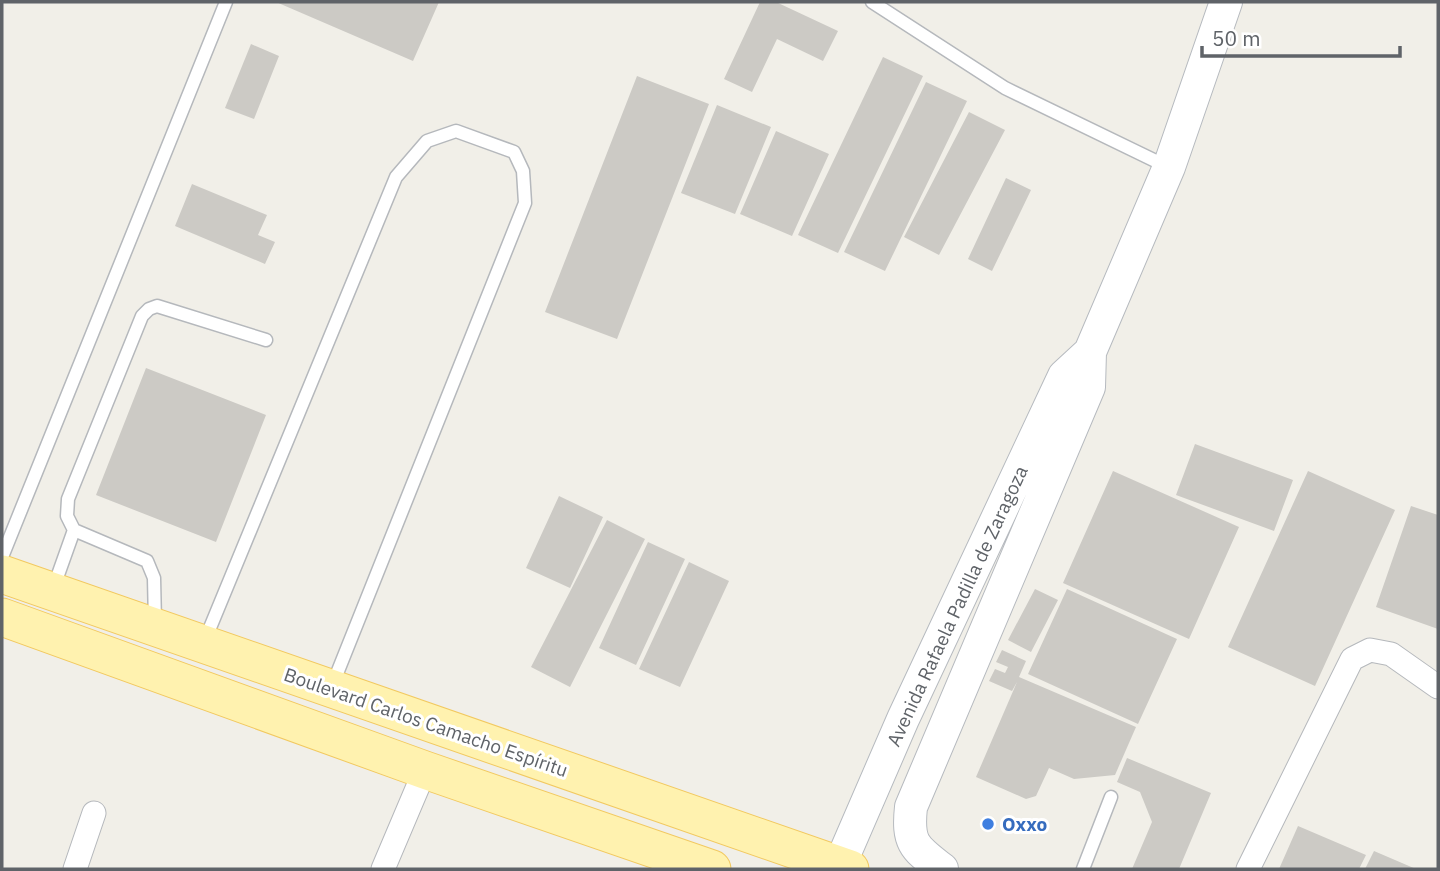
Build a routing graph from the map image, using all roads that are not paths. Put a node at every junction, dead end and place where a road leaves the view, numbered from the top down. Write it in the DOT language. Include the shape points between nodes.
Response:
graph roads {
  1 [pos="226,2"];
  2 [pos="872,2"];
  3 [pos="1226,2"];
  4 [pos="1169,167"];
  5 [pos="266,340"];
  6 [pos="1090,352"];
  7 [pos="74,530"];
  8 [pos="2,557"];
  9 [pos="2,574"];
  10 [pos="52,591"];
  11 [pos="2,617"];
  12 [pos="155,627"];
  13 [pos="204,644"];
  14 [pos="1438,687"];
  15 [pos="331,689"];
  16 [pos="425,770"];
  17 [pos="1111,797"];
  18 [pos="864,808"];
  19 [pos="94,813"];
  20 [pos="716,824"];
  21 [pos="909,827"];
  22 [pos="704,868"];
  23 [pos="842,868"];
  24 [pos="75,869"];
  25 [pos="383,869"];
  26 [pos="942,869"];
  27 [pos="1083,869"];
  28 [pos="1248,869"];
  1 -- 8 [label="lane"];
  2 -- 4 [label="lane" via="1005,88"];
  3 -- 4 [label="main road, Avenida Rafaela Padilla de Zaragoza"];
  4 -- 6 [label="main road, Avenida Rafaela Padilla de Zaragoza"];
  5 -- 7 [label="lane" via="157,306 149,309 142,316 68,499 67,516"];
  6 -- 18 [label="main road, Avenida Rafaela Padilla de Zaragoza" via="1064,376"];
  6 -- 21 [label="main road, Avenida Rafaela Padilla de Zaragoza" via="1089,387 911,807"];
  7 -- 10 [label="lane"];
  7 -- 12 [label="lane" via="147,561 154,578"];
  9 -- 10 [label="main road, Boulevard Carlos Camacho Espíritu"];
  10 -- 12 [label="main road, Boulevard Carlos Camacho Espíritu"];
  11 -- 16 [label="main road"];
  12 -- 13 [label="main road, Boulevard Carlos Camacho Espíritu"];
  13 -- 15 [label="main road, Boulevard Carlos Camacho Espíritu"];
  13 -- 15 [label="lane" via="396,177 426,142 456,131 468,135 513,152 523,171 525,204"];
  14 -- 28 [label="street" via="1391,654 1370,650 1352,659"];
  15 -- 20 [label="main road, Boulevard Carlos Camacho Espíritu"];
  16 -- 22 [label="main road"];
  16 -- 25 [label="street"];
  17 -- 27 [label="lane"];
  18 -- 21 [label="main road"];
  18 -- 23 [label="main road, Avenida Rafaela Padilla de Zaragoza"];
  19 -- 24 [label="street"];
  20 -- 22 [label="street"];
  20 -- 23 [label="main road, Boulevard Carlos Camacho Espíritu"];
  21 -- 26 [label="main road" via="915,848"];
}
